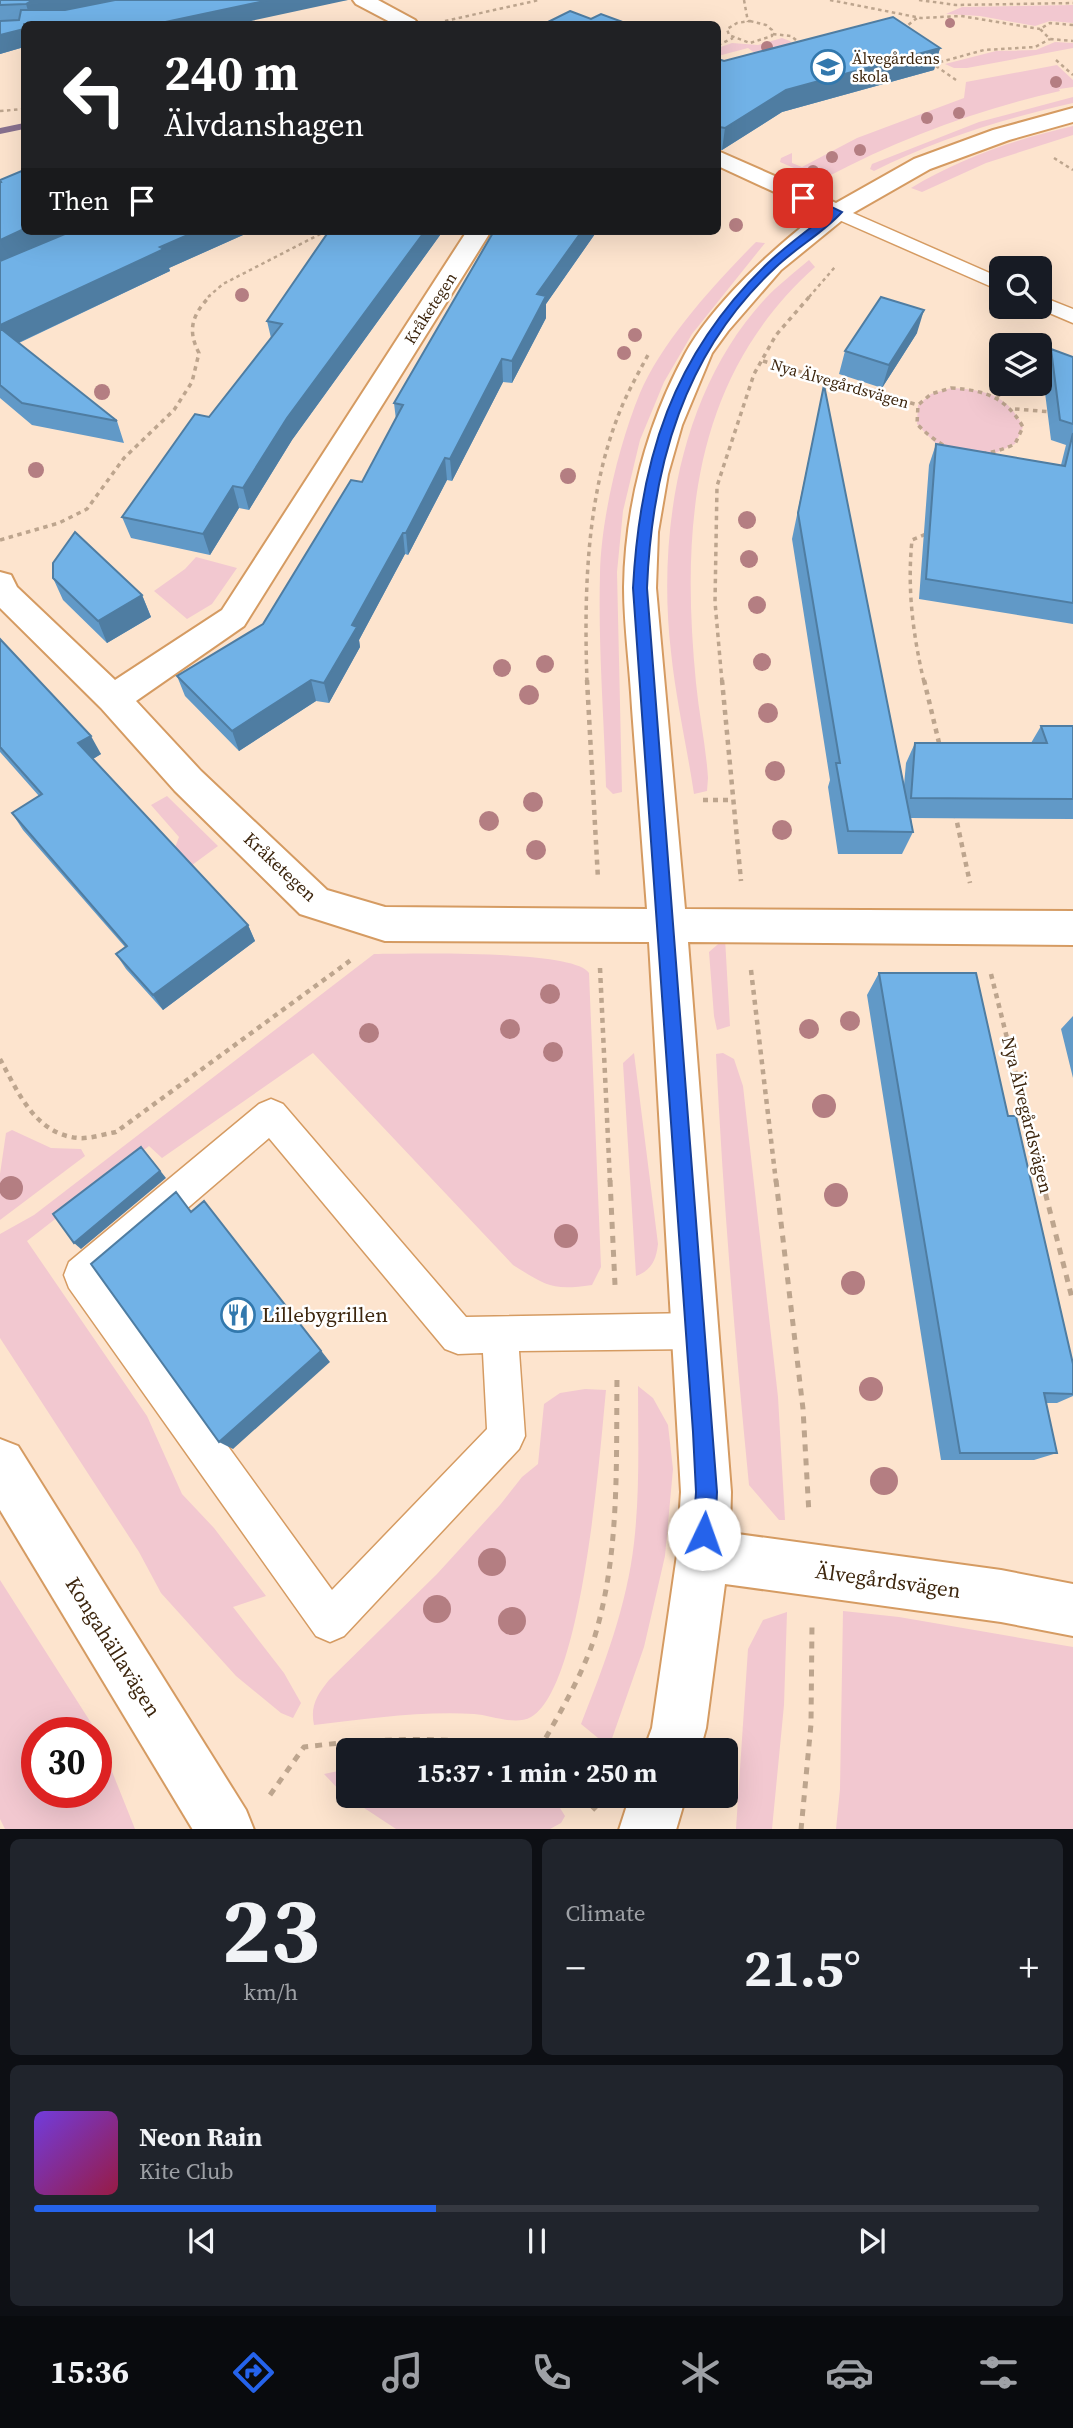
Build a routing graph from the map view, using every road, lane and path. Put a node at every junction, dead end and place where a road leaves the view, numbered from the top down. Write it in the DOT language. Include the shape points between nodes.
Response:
graph roads {
  1 [pos="363,0"];
  2 [pos="539,0"];
  3 [pos="744,0"];
  4 [pos="830,0"];
  5 [pos="919,0"];
  6 [pos="1073,3"];
  7 [pos="917,18"];
  8 [pos="402,21"];
  9 [pos="442,21"];
  10 [pos="748,22"];
  11 [pos="1073,25"];
  12 [pos="1040,29"];
  13 [pos="773,34"];
  14 [pos="895,35"];
  15 [pos="733,38"];
  16 [pos="1050,39"];
  17 [pos="1073,41"];
  18 [pos="721,44"];
  19 [pos="807,48"];
  20 [pos="1056,61"];
  21 [pos="1073,75"];
  22 [pos="956,80"];
  23 [pos="21,108"];
  24 [pos="0,111"];
  25 [pos="1073,115"];
  26 [pos="1052,157"];
  27 [pos="721,159"];
  28 [pos="1073,170"];
  29 [pos="837,212"];
  30 [pos="318,235"];
  31 [pos="476,235"];
  32 [pos="989,280"];
  33 [pos="1052,307"];
  34 [pos="1073,317"];
  35 [pos="763,361"];
  36 [pos="997,397"];
  37 [pos="918,405"];
  38 [pos="1014,409"];
  39 [pos="1061,412"];
  40 [pos="963,453"];
  41 [pos="964,465"];
  42 [pos="935,530"];
  43 [pos="0,540"];
  44 [pos="0,583"];
  45 [pos="113,699"];
  46 [pos="942,756"];
  47 [pos="954,809"];
  48 [pos="385,923"];
  49 [pos="667,925"];
  50 [pos="980,928"];
  51 [pos="1073,929"];
  52 [pos="0,1059"];
  53 [pos="1073,1302"];
  54 [pos="696,1331"];
  55 [pos="500,1334"];
  56 [pos="0,1464"];
  57 [pos="703,1555"];
  58 [pos="1073,1610"];
  59 [pos="676,1738"];
  60 [pos="336,1744"];
  61 [pos="267,1798"];
  62 [pos="654,1808"];
  63 [pos="226,1829"];
  64 [pos="648,1829"];
  1 -- 8 [label="street"];
  2 -- 9 [label="path"];
  3 -- 10 [label="path"];
  4 -- 7 [label="path"];
  5 -- 6 [label="path" via="957,5"];
  7 -- 12 [label="path" via="961,16"];
  7 -- 14 [label="path"];
  10 -- 13 [label="path" via="766,25"];
  10 -- 15 [label="path" via="729,27 727,33"];
  11 -- 12 [label="path" via="1051,23"];
  12 -- 16 [label="path"];
  13 -- 15 [label="path" via="757,42"];
  13 -- 19 [label="path" via="791,36"];
  15 -- 18 [label="path"];
  16 -- 17 [label="path"];
  16 -- 22 [label="path" via="1035,47 985,50 933,64"];
  20 -- 21 [label="path"];
  23 -- 24 [label="path"];
  25 -- 29 [label="street" via="942,156"];
  26 -- 28 [label="path"];
  27 -- 29 [label="street"];
  29 -- 32 [label="lane"];
  29 -- 49 [label="street" via="772,265 706,344 668,425 653,474 640,588"];
  30 -- 43 [label="path" via="223,284 207,298 191,327 199,354 192,382 174,410 108,477 87,509 59,523"];
  31 -- 45 [label="street, Kråketegen" via="233,618"];
  33 -- 34 [label="lane"];
  35 -- 37 [label="path, Nya Älvegårdsvägen"];
  36 -- 37 [label="path, Nya Älvegårdsvägen" via="975,389 951,388 931,394"];
  36 -- 38 [label="path, Nya Älvegårdsvägen"];
  37 -- 40 [label="path, Nya Älvegårdsvägen" via="917,424 934,442"];
  38 -- 39 [label="path"];
  38 -- 40 [label="path, Nya Älvegårdsvägen" via="1023,427 1015,444 993,454"];
  40 -- 41 [label="path"];
  42 -- 46 [label="path" via="912,540 909,559 912,624"];
  44 -- 45 [label="street, Kråketegen" via="3,592"];
  45 -- 48 [label="street, Kråketegen" via="188,781 314,902"];
  47 -- 50 [label="path, Nya Älvegårdsvägen"];
  48 -- 49 [label="street, Kråketegen"];
  48 -- 52 [label="path" via="347,964 116,1132 76,1138 44,1127 26,1106"];
  49 -- 50 [label="street"];
  49 -- 54 [label="street"];
  50 -- 51 [label="street"];
  50 -- 53 [label="path, Nya Älvegårdsvägen"];
  54 -- 55 [label="lane"];
  54 -- 57 [label="street" via="706,1492"];
  55 -- 55 [label="lane" via="458,1336 271,1115 82,1275 330,1622 506,1436"];
  56 -- 63 [label="street, Kongahällavägen"];
  57 -- 58 [label="street, Älvegårdsvägen"];
  57 -- 59 [label="street"];
  60 -- 61 [label="path" via="304,1747"];
  62 -- 64 [label="street"];
}
